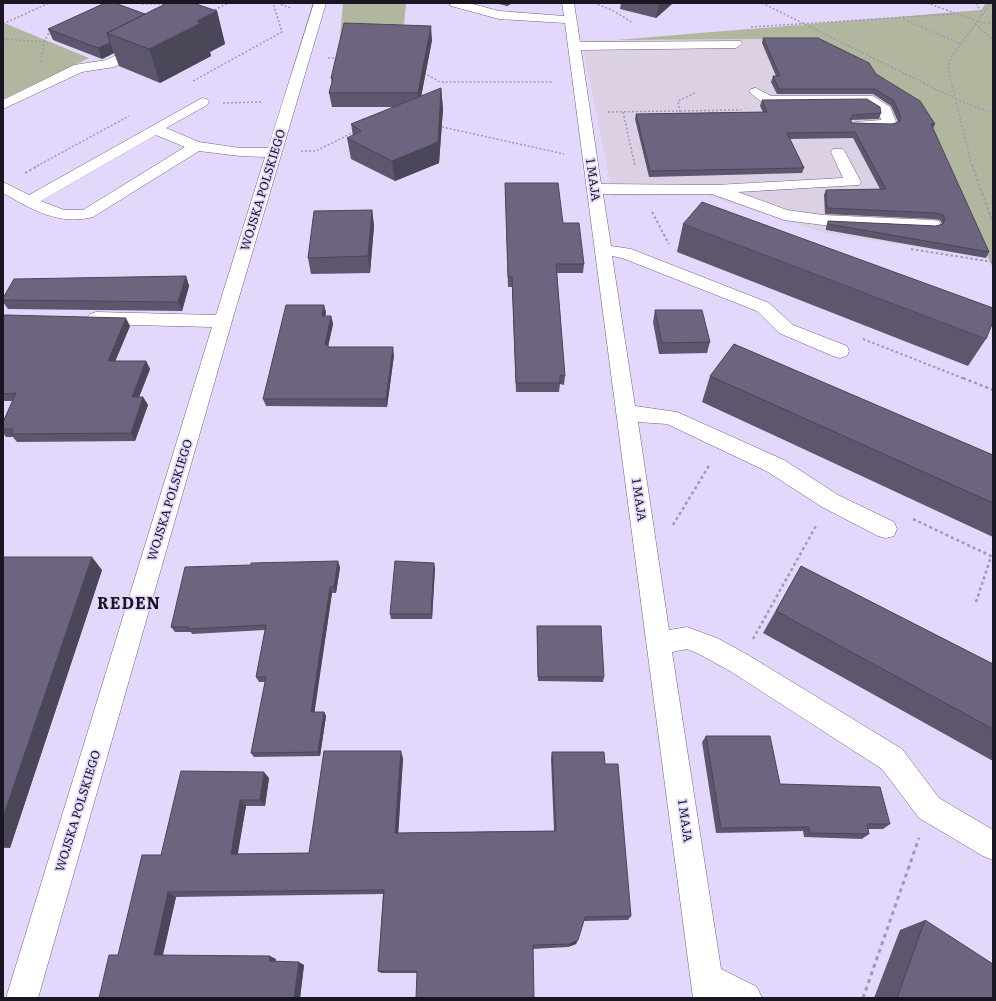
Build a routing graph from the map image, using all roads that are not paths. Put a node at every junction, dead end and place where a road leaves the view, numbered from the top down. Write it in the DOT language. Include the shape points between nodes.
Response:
graph roads {
  1 [pos="320,3"];
  2 [pos="455,3"];
  3 [pos="570,12"];
  4 [pos="157,40"];
  5 [pos="736,44"];
  6 [pos="574,46"];
  7 [pos="756,92"];
  8 [pos="202,102"];
  9 [pos="3,105"];
  10 [pos="856,125"];
  11 [pos="155,129"];
  12 [pos="196,146"];
  13 [pos="838,152"];
  14 [pos="275,153"];
  15 [pos="3,187"];
  16 [pos="595,189"];
  17 [pos="714,189"];
  18 [pos="30,201"];
  19 [pos="933,225"];
  20 [pos="604,250"];
  21 [pos="80,318"];
  22 [pos="223,322"];
  23 [pos="840,351"];
  24 [pos="627,413"];
  25 [pos="886,529"];
  26 [pos="659,643"];
  27 [pos="993,846"];
  28 [pos="708,988"];
  29 [pos="22,998"];
  30 [pos="746,998"];
  1 -- 14 [label="street, WOJSKA POLSKIEGO"];
  2 -- 3 [label="street" via="499,15"];
  3 -- 6 [label="street, 1 MAJA"];
  4 -- 9 [label="street" via="109,64 79,68"];
  5 -- 6 [label="street"];
  6 -- 16 [label="street, 1 MAJA"];
  7 -- 10 [label="street" via="768,100 868,99 885,110 890,124"];
  8 -- 11 [label="street"];
  11 -- 12 [label="street"];
  11 -- 18 [label="street"];
  12 -- 14 [label="street" via="240,152"];
  12 -- 18 [label="street" via="87,214 68,216 50,212"];
  13 -- 17 [label="street" via="853,182"];
  14 -- 22 [label="street, WOJSKA POLSKIEGO"];
  15 -- 18 [label="street"];
  16 -- 17 [label="street"];
  16 -- 20 [label="street, 1 MAJA"];
  17 -- 19 [label="street" via="784,215 823,220"];
  20 -- 23 [label="street" via="625,253 763,307 786,329"];
  20 -- 24 [label="street, 1 MAJA"];
  21 -- 22 [label="street"];
  22 -- 29 [label="street, WOJSKA POLSKIEGO"];
  24 -- 25 [label="street" via="670,417 776,466 830,501"];
  24 -- 26 [label="street, 1 MAJA"];
  26 -- 27 [label="street" via="687,638 739,663 892,759 929,808"];
  26 -- 28 [label="street, 1 MAJA"];
  28 -- 30 [label="street"];
}
